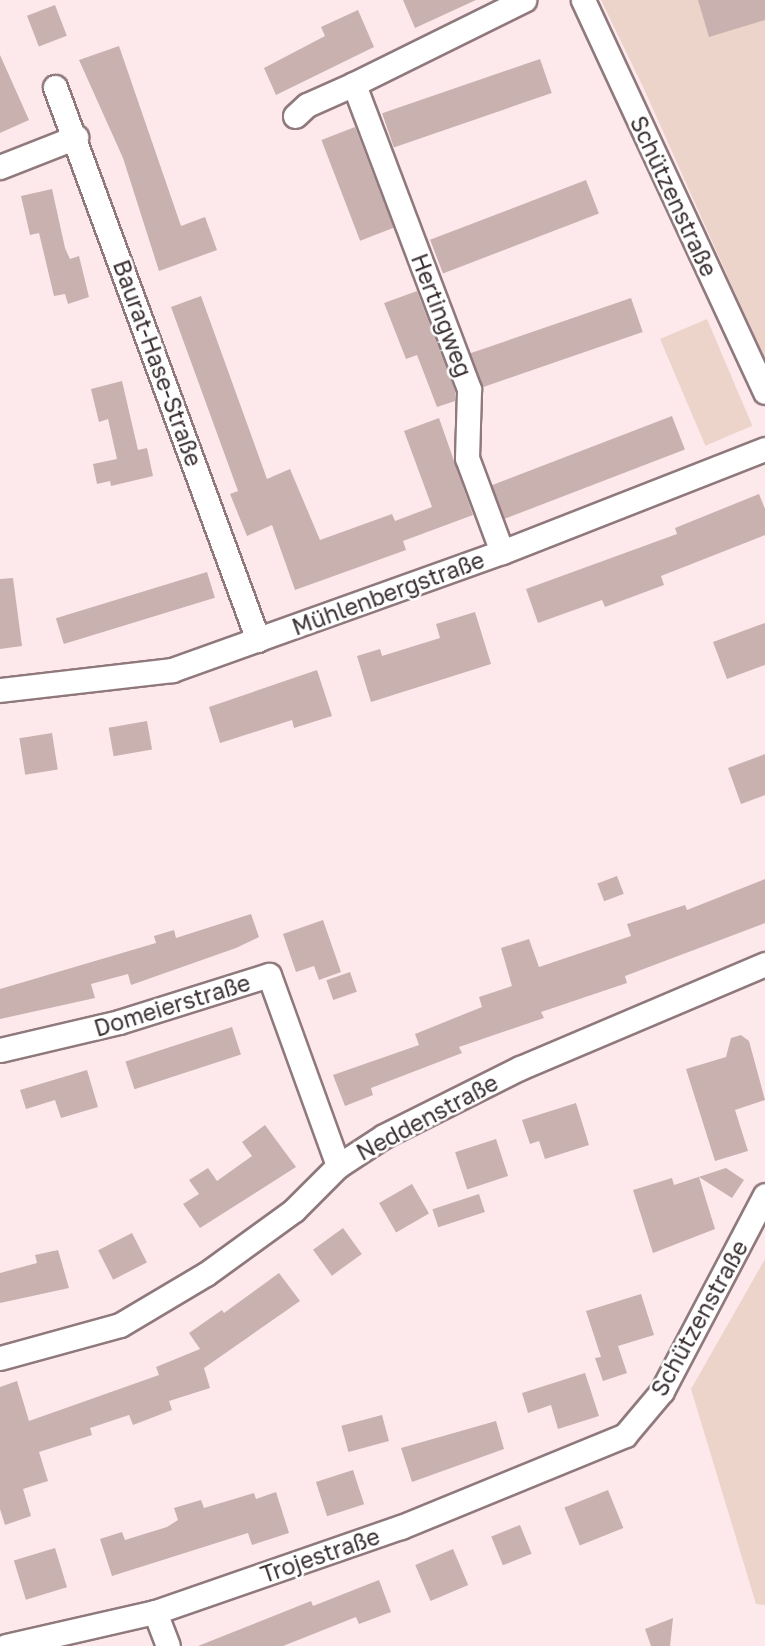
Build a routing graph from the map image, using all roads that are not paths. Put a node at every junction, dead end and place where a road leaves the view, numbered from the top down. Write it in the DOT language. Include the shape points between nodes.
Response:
graph roads {
  1 [pos="524,0"];
  2 [pos="583,0"];
  3 [pos="354,84"];
  4 [pos="55,87"];
  5 [pos="295,116"];
  6 [pos="76,137"];
  7 [pos="0,167"];
  8 [pos="765,392"];
  9 [pos="765,449"];
  10 [pos="502,552"];
  11 [pos="258,640"];
  12 [pos="0,690"];
  13 [pos="765,964"];
  14 [pos="0,1050"];
  15 [pos="338,1166"];
  16 [pos="765,1195"];
  17 [pos="0,1359"];
  18 [pos="625,1435"];
  19 [pos="155,1612"];
  20 [pos="0,1636"];
  21 [pos="5,1646"];
  22 [pos="168,1646"];
  1 -- 3 [label="street"];
  2 -- 8 [label="street, Schützenstraße"];
  3 -- 5 [label="street"];
  3 -- 10 [label="street, Hertingweg" via="469,389 467,458"];
  4 -- 6 [label="street, Baurat-Hase-Straße"];
  6 -- 7 [label="street"];
  6 -- 11 [label="street, Baurat-Hase-Straße"];
  9 -- 10 [label="street, Mühlenbergstraße"];
  10 -- 11 [label="street, Mühlenbergstraße"];
  11 -- 12 [label="street, Mühlenbergstraße" via="172,670"];
  13 -- 15 [label="street, Neddenstraße" via="520,1068 384,1136"];
  14 -- 15 [label="street, Domeierstraße" via="119,1022 269,975"];
  15 -- 17 [label="street, Neddenstraße" via="294,1210 206,1274 120,1325"];
  16 -- 18 [label="street, Schützenstraße" via="662,1391"];
  18 -- 19 [label="street, Trojestraße" via="401,1527"];
  19 -- 21 [label="street, Trojestraße"];
  19 -- 22 [label="street"];
  20 -- 21 [label="street"];
}
